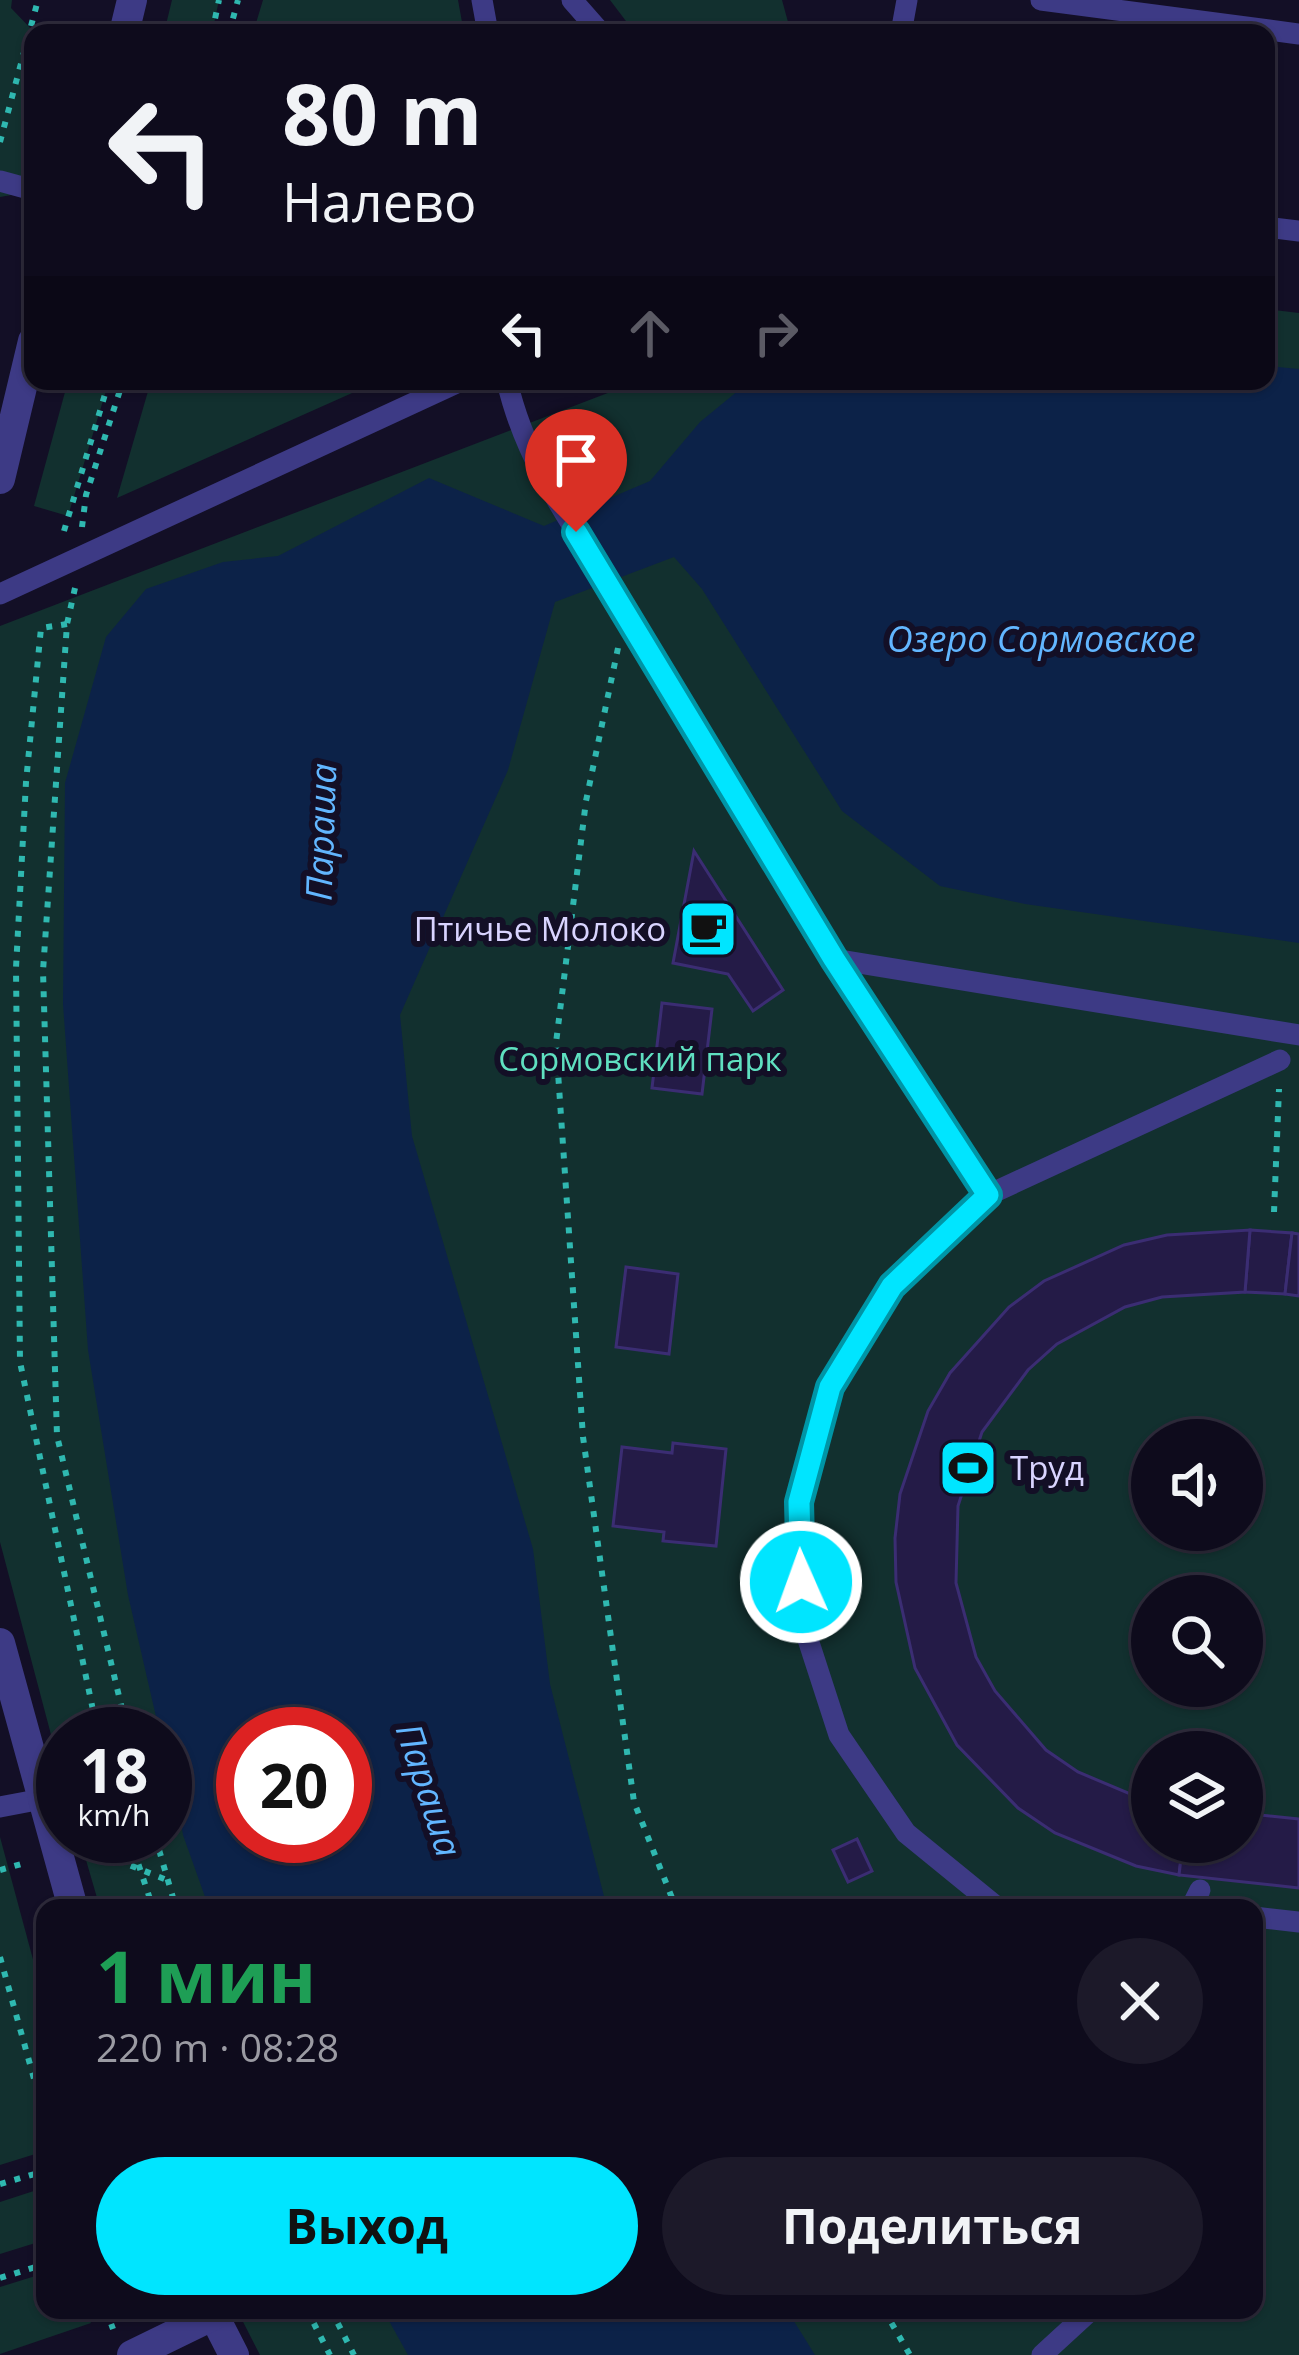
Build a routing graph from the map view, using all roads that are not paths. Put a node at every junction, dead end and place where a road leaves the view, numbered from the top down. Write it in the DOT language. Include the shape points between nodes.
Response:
graph roads {
  1 [pos="572,0"];
  2 [pos="1041,0"];
  3 [pos="593,24"];
  4 [pos="1223,24"];
  5 [pos="24,379"];
  6 [pos="441,390"];
  7 [pos="509,390"];
  8 [pos="0,479"];
  9 [pos="0,594"];
  10 [pos="834,959"];
  11 [pos="1299,1035"];
  12 [pos="1280,1060"];
  13 [pos="988,1195"];
  14 [pos="0,1643"];
  15 [pos="36,1776"];
  16 [pos="36,1799"];
  17 [pos="0,1807"];
  18 [pos="60,1863"];
  19 [pos="70,1899"];
  20 [pos="987,1899"];
  21 [pos="1263,1918"];
  22 [pos="1299,1922"];
  23 [pos="201,2319"];
  24 [pos="216,2319"];
  25 [pos="1080,2319"];
  26 [pos="132,2355"];
  27 [pos="234,2355"];
  28 [pos="1042,2355"];
  1 -- 3 [label="lane"];
  2 -- 4 [label="lane"];
  5 -- 8 [label="street"];
  6 -- 9 [label="lane"];
  7 -- 10 [label="lane" via="519,433 550,494"];
  10 -- 11 [label="lane"];
  10 -- 13 [label="lane"];
  12 -- 13 [label="lane"];
  13 -- 20 [label="lane" via="892,1286 842,1367 799,1502 802,1621 839,1735 906,1833"];
  14 -- 15 [label="street"];
  16 -- 17 [label="lane"];
  18 -- 19 [label="street"];
  21 -- 22 [label="lane"];
  23 -- 26 [label="street"];
  24 -- 27 [label="street"];
  25 -- 28 [label="lane"];
}
